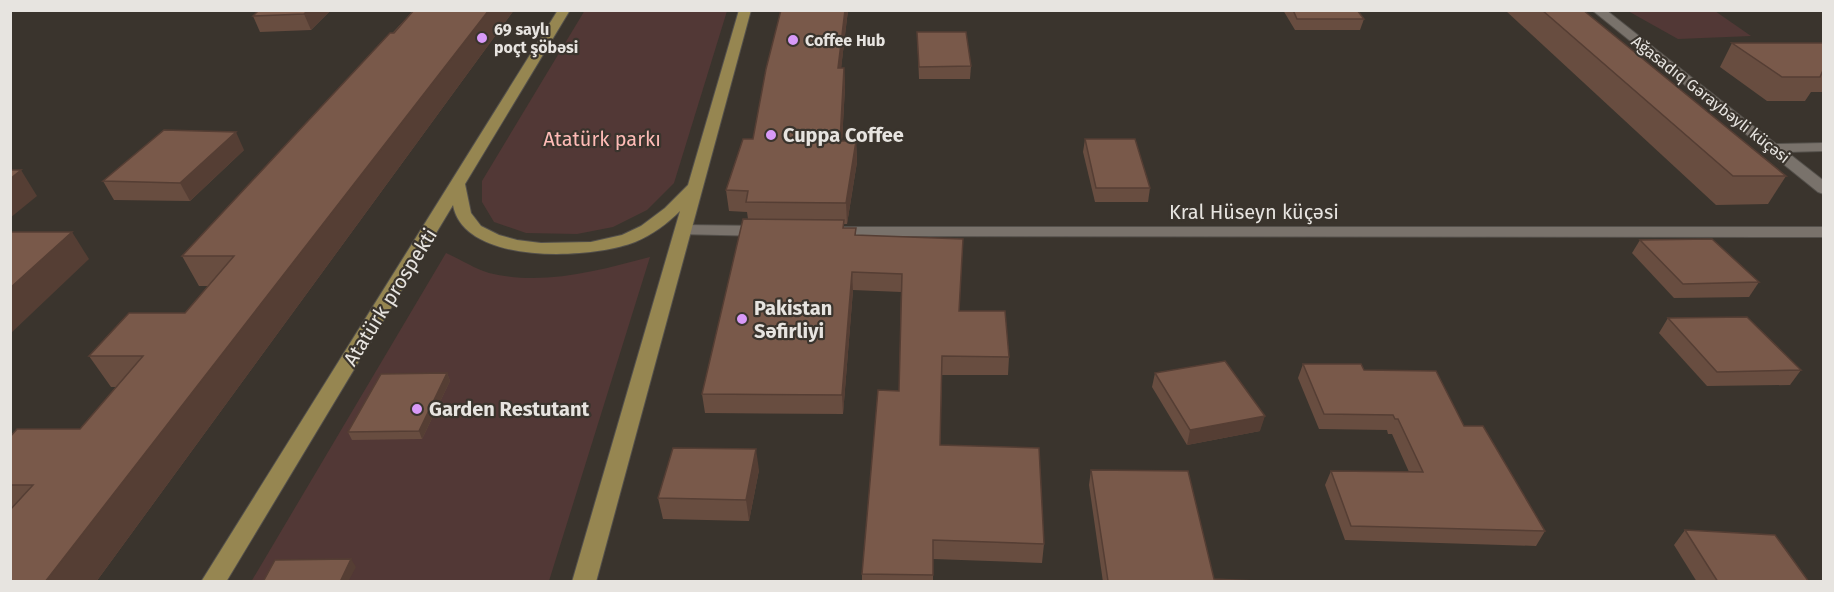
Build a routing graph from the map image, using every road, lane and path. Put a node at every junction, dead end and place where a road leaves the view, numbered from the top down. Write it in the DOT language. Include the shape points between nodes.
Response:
graph roads {
  1 [pos="564,10"];
  2 [pos="745,10"];
  3 [pos="1598,10"];
  4 [pos="1824,147"];
  5 [pos="1773,148"];
  6 [pos="697,182"];
  7 [pos="458,185"];
  8 [pos="1824,189"];
  9 [pos="684,230"];
  10 [pos="780,231"];
  11 [pos="814,231"];
  12 [pos="1824,232"];
  13 [pos="626,240"];
  14 [pos="213,582"];
  15 [pos="584,582"];
  1 -- 7 [label="main road, Atatürk prospekti"];
  2 -- 6 [label="main road"];
  3 -- 5 [label="street, Ağasadıq Gəraybəyli küçəsi"];
  4 -- 5 [label="street"];
  5 -- 8 [label="street, Ağasadıq Gəraybəyli küçəsi"];
  6 -- 9 [label="main road"];
  6 -- 13 [label="main road" via="673,212"];
  7 -- 13 [label="main road" via="464,216 477,231 500,242 562,249"];
  7 -- 14 [label="main road, Atatürk prospekti"];
  9 -- 10 [label="street"];
  9 -- 13 [label="main road"];
  9 -- 15 [label="main road"];
  11 -- 12 [label="street, Kral Hüseyn küçəsi"];
}
